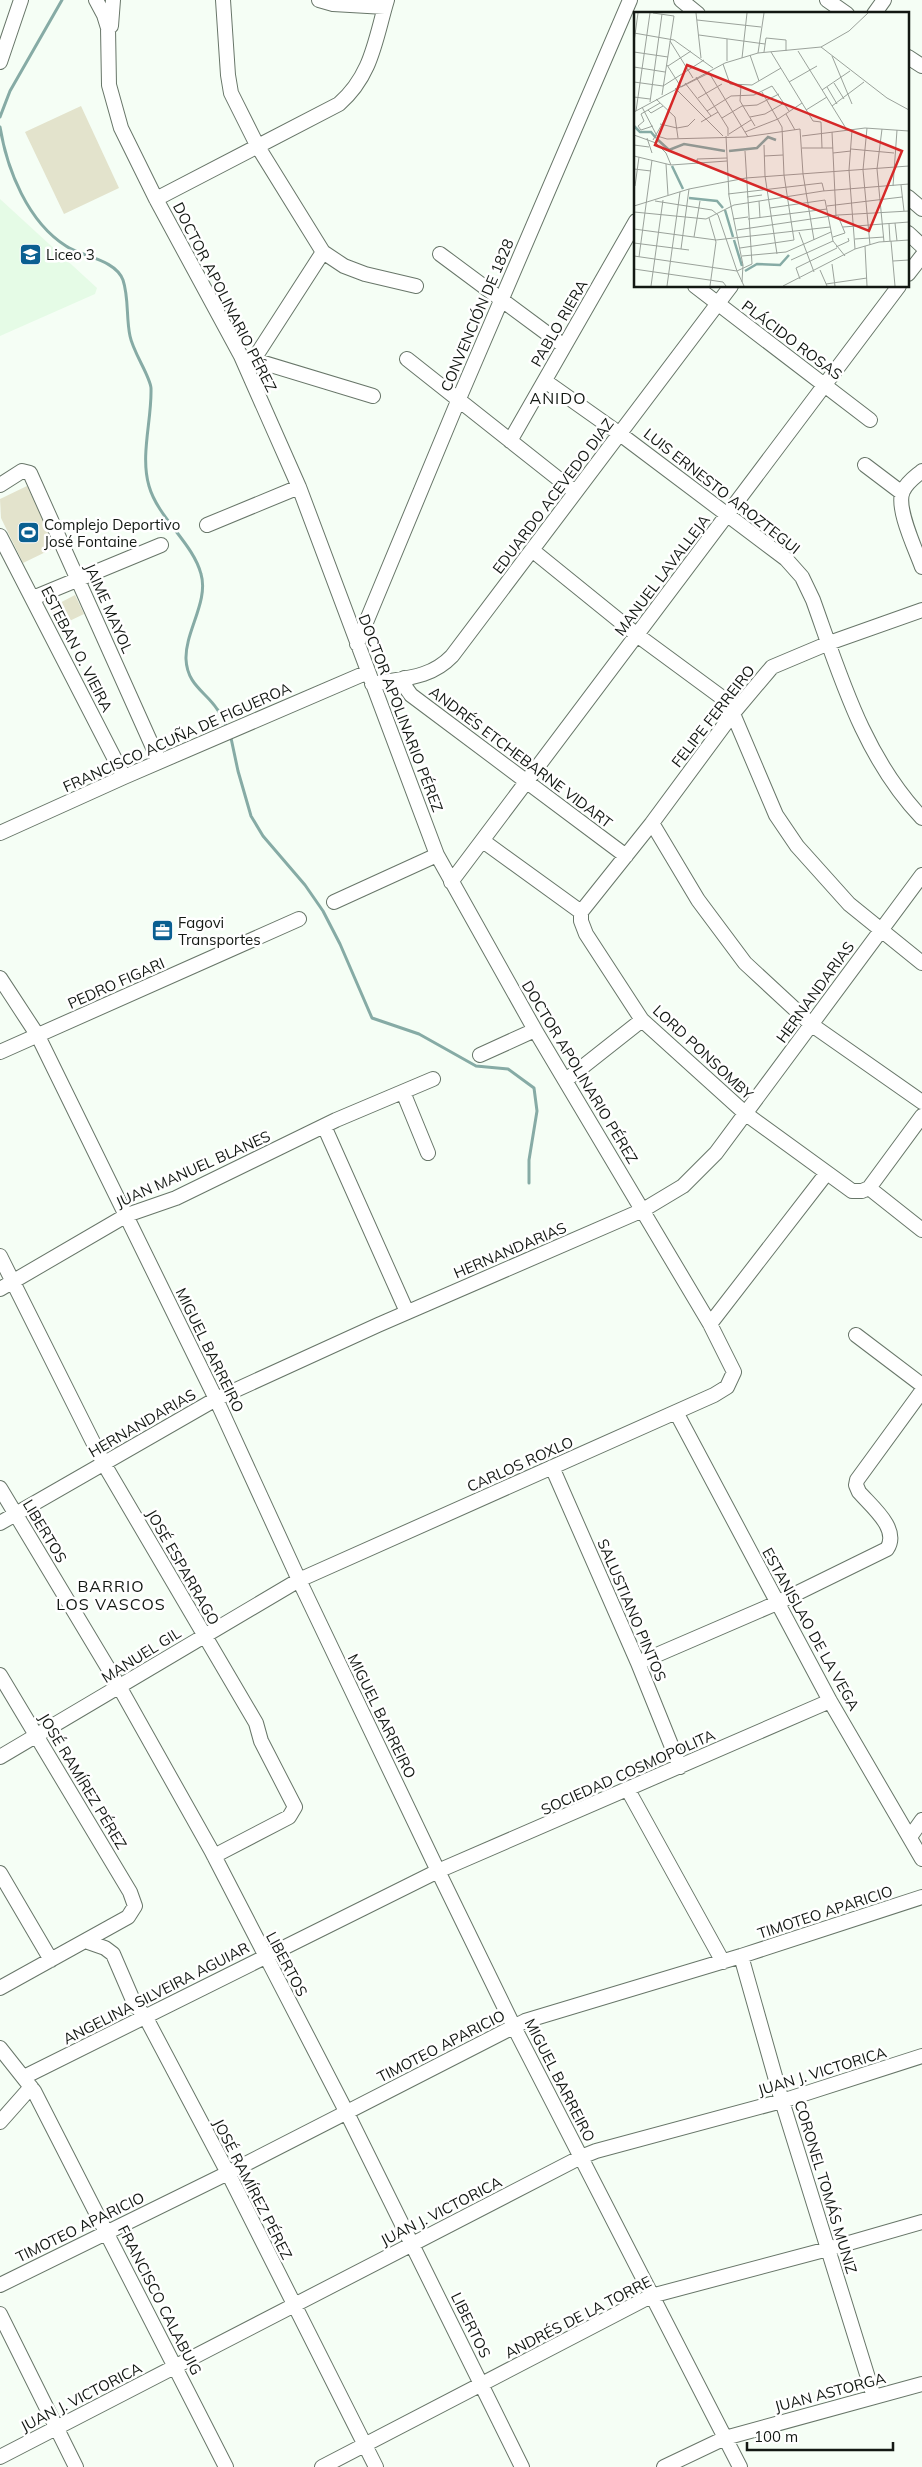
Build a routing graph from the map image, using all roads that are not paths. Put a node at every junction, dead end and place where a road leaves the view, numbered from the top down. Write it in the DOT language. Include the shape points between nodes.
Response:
graph roads {
  1 [pos="22,0"];
  2 [pos="95,0"];
  3 [pos="112,0"];
  4 [pos="223,0"];
  5 [pos="319,0"];
  6 [pos="630,0"];
  7 [pos="827,0"];
  8 [pos="884,0"];
  9 [pos="386,3"];
  10 [pos="682,4"];
  11 [pos="695,12"];
  12 [pos="843,12"];
  13 [pos="875,12"];
  14 [pos="109,49"];
  15 [pos="910,57"];
  16 [pos="0,62"];
  17 [pos="922,66"];
  18 [pos="258,147"];
  19 [pos="156,199"];
  20 [pos="910,199"];
  21 [pos="922,209"];
  22 [pos="910,235"];
  23 [pos="632,238"];
  24 [pos="922,246"];
  25 [pos="323,252"];
  26 [pos="440,254"];
  27 [pos="922,256"];
  28 [pos="910,271"];
  29 [pos="416,286"];
  30 [pos="698,288"];
  31 [pos="730,288"];
  32 [pos="897,288"];
  33 [pos="502,299"];
  34 [pos="718,304"];
  35 [pos="564,346"];
  36 [pos="248,358"];
  37 [pos="407,359"];
  38 [pos="544,381"];
  39 [pos="824,385"];
  40 [pos="373,396"];
  41 [pos="458,401"];
  42 [pos="870,420"];
  43 [pos="620,434"];
  44 [pos="510,441"];
  45 [pos="865,465"];
  46 [pos="922,471"];
  47 [pos="0,485"];
  48 [pos="299,487"];
  49 [pos="575,492"];
  50 [pos="902,493"];
  51 [pos="727,515"];
  52 [pos="208,526"];
  53 [pos="0,536"];
  54 [pos="161,545"];
  55 [pos="532,550"];
  56 [pos="922,567"];
  57 [pos="78,579"];
  58 [pos="33,598"];
  59 [pos="922,610"];
  60 [pos="637,635"];
  61 [pos="828,643"];
  62 [pos="357,644"];
  63 [pos="370,678"];
  64 [pos="404,678"];
  65 [pos="734,712"];
  66 [pos="159,762"];
  67 [pos="124,777"];
  68 [pos="528,782"];
  69 [pos="922,818"];
  70 [pos="652,823"];
  71 [pos="0,833"];
  72 [pos="484,841"];
  73 [pos="437,855"];
  74 [pos="626,856"];
  75 [pos="922,875"];
  76 [pos="451,882"];
  77 [pos="334,902"];
  78 [pos="582,912"];
  79 [pos="299,919"];
  80 [pos="880,931"];
  81 [pos="922,963"];
  82 [pos="0,978"];
  83 [pos="642,1020"];
  84 [pos="812,1025"];
  85 [pos="535,1030"];
  86 [pos="38,1036"];
  87 [pos="0,1052"];
  88 [pos="480,1055"];
  89 [pos="433,1079"];
  90 [pos="566,1080"];
  91 [pos="403,1092"];
  92 [pos="922,1102"];
  93 [pos="746,1114"];
  94 [pos="922,1116"];
  95 [pos="324,1126"];
  96 [pos="428,1153"];
  97 [pos="826,1174"];
  98 [pos="869,1188"];
  99 [pos="643,1210"];
  100 [pos="127,1215"];
  101 [pos="922,1230"];
  102 [pos="0,1256"];
  103 [pos="13,1281"];
  104 [pos="0,1289"];
  105 [pos="407,1312"];
  106 [pos="710,1324"];
  107 [pos="856,1335"];
  108 [pos="730,1360"];
  109 [pos="922,1384"];
  110 [pos="922,1391"];
  111 [pos="216,1398"];
  112 [pos="676,1412"];
  113 [pos="104,1464"];
  114 [pos="552,1467"];
  115 [pos="0,1488"];
  116 [pos="16,1514"];
  117 [pos="0,1523"];
  118 [pos="299,1580"];
  119 [pos="776,1603"];
  120 [pos="204,1634"];
  121 [pos="638,1663"];
  122 [pos="0,1675"];
  123 [pos="120,1688"];
  124 [pos="830,1701"];
  125 [pos="37,1736"];
  126 [pos="0,1758"];
  127 [pos="680,1767"];
  128 [pos="628,1790"];
  129 [pos="922,1820"];
  130 [pos="910,1837"];
  131 [pos="214,1856"];
  132 [pos="922,1859"];
  133 [pos="438,1871"];
  134 [pos="0,1873"];
  135 [pos="922,1897"];
  136 [pos="85,1942"];
  137 [pos="265,1956"];
  138 [pos="741,1956"];
  139 [pos="51,1960"];
  140 [pos="723,1962"];
  141 [pos="0,1988"];
  142 [pos="145,2016"];
  143 [pos="514,2027"];
  144 [pos="0,2048"];
  145 [pos="922,2056"];
  146 [pos="28,2082"];
  147 [pos="782,2101"];
  148 [pos="347,2113"];
  149 [pos="0,2122"];
  150 [pos="581,2157"];
  151 [pos="228,2173"];
  152 [pos="922,2222"];
  153 [pos="106,2232"];
  154 [pos="413,2244"];
  155 [pos="828,2249"];
  156 [pos="0,2284"];
  157 [pos="651,2296"];
  158 [pos="293,2305"];
  159 [pos="0,2314"];
  160 [pos="176,2366"];
  161 [pos="922,2384"];
  162 [pos="482,2386"];
  163 [pos="874,2397"];
  164 [pos="56,2428"];
  165 [pos="725,2438"];
  166 [pos="365,2445"];
  167 [pos="0,2457"];
  168 [pos="76,2467"];
  169 [pos="226,2467"];
  170 [pos="322,2467"];
  171 [pos="376,2467"];
  172 [pos="522,2467"];
  173 [pos="664,2467"];
  174 [pos="740,2467"];
  1 -- 16 [label="street"];
  2 -- 3 [label="street" via="101,3"];
  2 -- 14 [label="street, DOCTOR APOLINARIO PÉREZ" via="108,28"];
  3 -- 14 [label="street, DOCTOR APOLINARIO PÉREZ"];
  4 -- 18 [label="street" via="231,93"];
  5 -- 9 [label="street" via="333,4"];
  6 -- 33 [label="street, CONVENCIÓN DE 1828"];
  7 -- 12 [label="street"];
  8 -- 13 [label="street"];
  9 -- 18 [label="street" via="370,61 353,92 339,104"];
  10 -- 11 [label="street"];
  14 -- 19 [label="street, DOCTOR APOLINARIO PÉREZ" via="109,85 115,113"];
  15 -- 17 [label="street"];
  18 -- 19 [label="street"];
  18 -- 25 [label="street"];
  19 -- 36 [label="street, DOCTOR APOLINARIO PÉREZ"];
  20 -- 21 [label="street"];
  22 -- 24 [label="street"];
  23 -- 35 [label="street, PABLO RIERA"];
  25 -- 29 [label="street" via="344,266 365,274"];
  25 -- 36 [label="street"];
  26 -- 33 [label="street"];
  27 -- 28 [label="street"];
  30 -- 34 [label="street, PLÁCIDO ROSAS"];
  31 -- 34 [label="street, EDUARDO ACEVEDO DIAZ"];
  32 -- 39 [label="street, MANUEL LAVALLEJA"];
  33 -- 35 [label="street"];
  33 -- 41 [label="street, CONVENCIÓN DE 1828"];
  34 -- 39 [label="street, PLÁCIDO ROSAS"];
  34 -- 43 [label="street, EDUARDO ACEVEDO DIAZ"];
  35 -- 38 [label="street, PABLO RIERA"];
  36 -- 40 [label="street"];
  36 -- 48 [label="street, DOCTOR APOLINARIO PÉREZ"];
  37 -- 41 [label="street"];
  38 -- 43 [label="street, LUIS ERNESTO AROZTEGUI"];
  38 -- 44 [label="street, PABLO RIERA"];
  39 -- 42 [label="street, PLÁCIDO ROSAS"];
  39 -- 51 [label="street, MANUEL LAVALLEJA"];
  41 -- 44 [label="street"];
  41 -- 62 [label="street, CONVENCIÓN DE 1828"];
  43 -- 49 [label="street, EDUARDO ACEVEDO DIAZ"];
  43 -- 51 [label="street, LUIS ERNESTO AROZTEGUI"];
  44 -- 49 [label="street"];
  45 -- 50 [label="street"];
  46 -- 50 [label="street"];
  47 -- 57 [label="street, JAIME MAYOL" via="22,471 30,473"];
  48 -- 52 [label="street"];
  48 -- 62 [label="street, DOCTOR APOLINARIO PÉREZ"];
  49 -- 55 [label="street, EDUARDO ACEVEDO DIAZ"];
  50 -- 56 [label="street" via="901,505"];
  51 -- 60 [label="street, MANUEL LAVALLEJA"];
  51 -- 61 [label="street, LUIS ERNESTO AROZTEGUI" via="786,559 802,577 814,600"];
  53 -- 58 [label="street, ESTEBAN O. VIEIRA"];
  54 -- 57 [label="street"];
  55 -- 60 [label="street"];
  55 -- 64 [label="street, EDUARDO ACEVEDO DIAZ" via="441,668"];
  57 -- 58 [label="street"];
  57 -- 66 [label="street, JAIME MAYOL"];
  58 -- 67 [label="street, ESTEBAN O. VIEIRA"];
  59 -- 61 [label="street, FELIPE FERREIRO"];
  60 -- 65 [label="street" via="728,702"];
  60 -- 68 [label="street, MANUEL LAVALLEJA"];
  61 -- 65 [label="street, FELIPE FERREIRO" via="772,667"];
  61 -- 69 [label="street, LUIS ERNESTO AROZTEGUI" via="871,750 891,783"];
  62 -- 63 [label="street, DOCTOR APOLINARIO PÉREZ"];
  63 -- 64 [label="street, EDUARDO ACEVEDO DIAZ"];
  63 -- 66 [label="street, FRANCISCO ACUÑA DE FIGUEROA"];
  63 -- 73 [label="street, DOCTOR APOLINARIO PÉREZ"];
  64 -- 68 [label="street, ANDRÉS ETCHEBARNE VIDART" via="412,695"];
  65 -- 70 [label="street, FELIPE FERREIRO"];
  65 -- 80 [label="street" via="776,816 823,878"];
  66 -- 67 [label="street, FRANCISCO ACUÑA DE FIGUEROA"];
  67 -- 71 [label="street, FRANCISCO ACUÑA DE FIGUEROA"];
  68 -- 72 [label="street, MANUEL LAVALLEJA"];
  68 -- 74 [label="street, ANDRÉS ETCHEBARNE VIDART"];
  70 -- 74 [label="street, FELIPE FERREIRO"];
  70 -- 84 [label="street" via="698,900 745,963"];
  72 -- 76 [label="street, MANUEL LAVALLEJA"];
  72 -- 78 [label="street"];
  73 -- 76 [label="street, DOCTOR APOLINARIO PÉREZ"];
  73 -- 77 [label="street"];
  74 -- 78 [label="street, FELIPE FERREIRO"];
  75 -- 80 [label="street, HERNANDARIAS"];
  76 -- 85 [label="street, DOCTOR APOLINARIO PÉREZ"];
  78 -- 83 [label="street, LORD PONSOMBY" via="581,921 586,934"];
  79 -- 86 [label="street, PEDRO FIGARI"];
  80 -- 81 [label="street"];
  80 -- 84 [label="street, HERNANDARIAS"];
  82 -- 86 [label="street, MIGUEL BARREIRO"];
  83 -- 90 [label="street"];
  83 -- 93 [label="street, LORD PONSOMBY"];
  84 -- 92 [label="street"];
  84 -- 93 [label="street, HERNANDARIAS"];
  85 -- 88 [label="street"];
  85 -- 90 [label="street, DOCTOR APOLINARIO PÉREZ"];
  86 -- 87 [label="street, PEDRO FIGARI"];
  86 -- 100 [label="street, MIGUEL BARREIRO"];
  89 -- 91 [label="street, JUAN MANUEL BLANES"];
  90 -- 99 [label="street, DOCTOR APOLINARIO PÉREZ"];
  91 -- 95 [label="street, JUAN MANUEL BLANES"];
  91 -- 96 [label="street"];
  93 -- 97 [label="street, LORD PONSOMBY"];
  93 -- 99 [label="street, HERNANDARIAS" via="699,1172"];
  94 -- 98 [label="street"];
  95 -- 100 [label="street, JUAN MANUEL BLANES" via="202,1187"];
  95 -- 105 [label="street"];
  97 -- 98 [label="street, LORD PONSOMBY" via="852,1191"];
  97 -- 106 [label="street"];
  98 -- 101 [label="street"];
  99 -- 105 [label="street, HERNANDARIAS"];
  99 -- 106 [label="street, DOCTOR APOLINARIO PÉREZ"];
  100 -- 103 [label="street, JUAN MANUEL BLANES"];
  100 -- 111 [label="street, MIGUEL BARREIRO"];
  102 -- 103 [label="street, JOSÉ ESPARRAGO"];
  103 -- 104 [label="street, JUAN MANUEL BLANES"];
  103 -- 113 [label="street, JOSÉ ESPARRAGO"];
  105 -- 111 [label="street, HERNANDARIAS"];
  106 -- 108 [label="street, DOCTOR APOLINARIO PÉREZ"];
  107 -- 109 [label="street"];
  108 -- 112 [label="street, CARLOS ROXLO" via="734,1372 727,1387"];
  110 -- 119 [label="street" via="857,1480 859,1492 889,1529 891,1542 887,1549"];
  111 -- 113 [label="street, HERNANDARIAS"];
  111 -- 118 [label="street, MIGUEL BARREIRO"];
  112 -- 114 [label="street, CARLOS ROXLO"];
  112 -- 119 [label="street, ESTANISLAO DE LA VEGA"];
  113 -- 116 [label="street, HERNANDARIAS"];
  113 -- 120 [label="street, JOSÉ ESPARRAGO"];
  114 -- 118 [label="street, CARLOS ROXLO"];
  114 -- 121 [label="street, SALUSTIANO PINTOS"];
  115 -- 116 [label="street, LIBERTOS"];
  116 -- 117 [label="street, HERNANDARIAS"];
  116 -- 123 [label="street, LIBERTOS"];
  118 -- 120 [label="street, MANUEL GIL"];
  118 -- 133 [label="street, MIGUEL BARREIRO"];
  119 -- 121 [label="street"];
  119 -- 124 [label="street, ESTANISLAO DE LA VEGA"];
  120 -- 123 [label="street, MANUEL GIL"];
  120 -- 131 [label="street, JOSÉ ESPARRAGO" via="256,1723 261,1740 295,1807 289,1817"];
  121 -- 127 [label="street, SALUSTIANO PINTOS"];
  122 -- 125 [label="street, JOSÉ RAMÍREZ PÉREZ"];
  123 -- 125 [label="street, MANUEL GIL"];
  123 -- 131 [label="street, LIBERTOS"];
  124 -- 127 [label="street, SOCIEDAD COSMOPOLITA"];
  124 -- 130 [label="street, ESTANISLAO DE LA VEGA"];
  125 -- 126 [label="street, MANUEL GIL"];
  125 -- 136 [label="street, JOSÉ RAMÍREZ PÉREZ" via="130,1892 135,1906 128,1917"];
  127 -- 128 [label="street, SOCIEDAD COSMOPOLITA"];
  128 -- 133 [label="street, SOCIEDAD COSMOPOLITA"];
  128 -- 140 [label="street"];
  129 -- 130 [label="street"];
  130 -- 132 [label="street, ESTANISLAO DE LA VEGA"];
  131 -- 137 [label="street, LIBERTOS"];
  133 -- 137 [label="street, ANGELINA SILVEIRA AGUIAR"];
  133 -- 143 [label="street, MIGUEL BARREIRO"];
  134 -- 139 [label="street"];
  135 -- 138 [label="street, TIMOTEO APARICIO"];
  136 -- 139 [label="street"];
  136 -- 142 [label="street, JOSÉ RAMÍREZ PÉREZ" via="113,1954 135,2005"];
  137 -- 142 [label="street, ANGELINA SILVEIRA AGUIAR"];
  137 -- 148 [label="street, LIBERTOS"];
  138 -- 140 [label="street, TIMOTEO APARICIO"];
  138 -- 147 [label="street, CORONEL TOMÁS MUNIZ"];
  139 -- 141 [label="street"];
  140 -- 143 [label="street, TIMOTEO APARICIO"];
  142 -- 146 [label="street, ANGELINA SILVEIRA AGUIAR"];
  142 -- 151 [label="street, JOSÉ RAMÍREZ PÉREZ"];
  143 -- 148 [label="street, TIMOTEO APARICIO"];
  143 -- 150 [label="street, MIGUEL BARREIRO"];
  144 -- 146 [label="street, FRANCISCO CALABUIG"];
  145 -- 147 [label="street, JUAN J. VICTORICA"];
  146 -- 149 [label="street, ANGELINA SILVEIRA AGUIAR"];
  146 -- 153 [label="street, FRANCISCO CALABUIG"];
  147 -- 150 [label="street, JUAN J. VICTORICA"];
  147 -- 155 [label="street, CORONEL TOMÁS MUNIZ"];
  148 -- 151 [label="street, TIMOTEO APARICIO"];
  148 -- 154 [label="street, LIBERTOS"];
  150 -- 154 [label="street, JUAN J. VICTORICA"];
  150 -- 157 [label="street, MIGUEL BARREIRO"];
  151 -- 153 [label="street, TIMOTEO APARICIO"];
  151 -- 158 [label="street, JOSÉ RAMÍREZ PÉREZ"];
  152 -- 155 [label="street, ANDRÉS DE LA TORRE"];
  153 -- 156 [label="street, TIMOTEO APARICIO"];
  153 -- 160 [label="street, FRANCISCO CALABUIG"];
  154 -- 158 [label="street, JUAN J. VICTORICA"];
  154 -- 162 [label="street, LIBERTOS"];
  155 -- 157 [label="street, ANDRÉS DE LA TORRE"];
  155 -- 163 [label="street, CORONEL TOMÁS MUNIZ"];
  157 -- 162 [label="street, ANDRÉS DE LA TORRE"];
  157 -- 165 [label="street, MIGUEL BARREIRO"];
  158 -- 160 [label="street, JUAN J. VICTORICA"];
  158 -- 166 [label="street, JOSÉ RAMÍREZ PÉREZ"];
  159 -- 164 [label="street"];
  160 -- 164 [label="street, JUAN J. VICTORICA"];
  160 -- 169 [label="street, FRANCISCO CALABUIG"];
  161 -- 163 [label="street, JUAN ASTORGA"];
  162 -- 166 [label="street, ANDRÉS DE LA TORRE"];
  162 -- 172 [label="street, LIBERTOS"];
  163 -- 165 [label="street, JUAN ASTORGA"];
  164 -- 167 [label="street, JUAN J. VICTORICA"];
  164 -- 168 [label="street"];
  165 -- 173 [label="street, JUAN ASTORGA"];
  165 -- 174 [label="street, MIGUEL BARREIRO"];
  166 -- 170 [label="street, ANDRÉS DE LA TORRE"];
  166 -- 171 [label="street, JOSÉ RAMÍREZ PÉREZ"];
}
